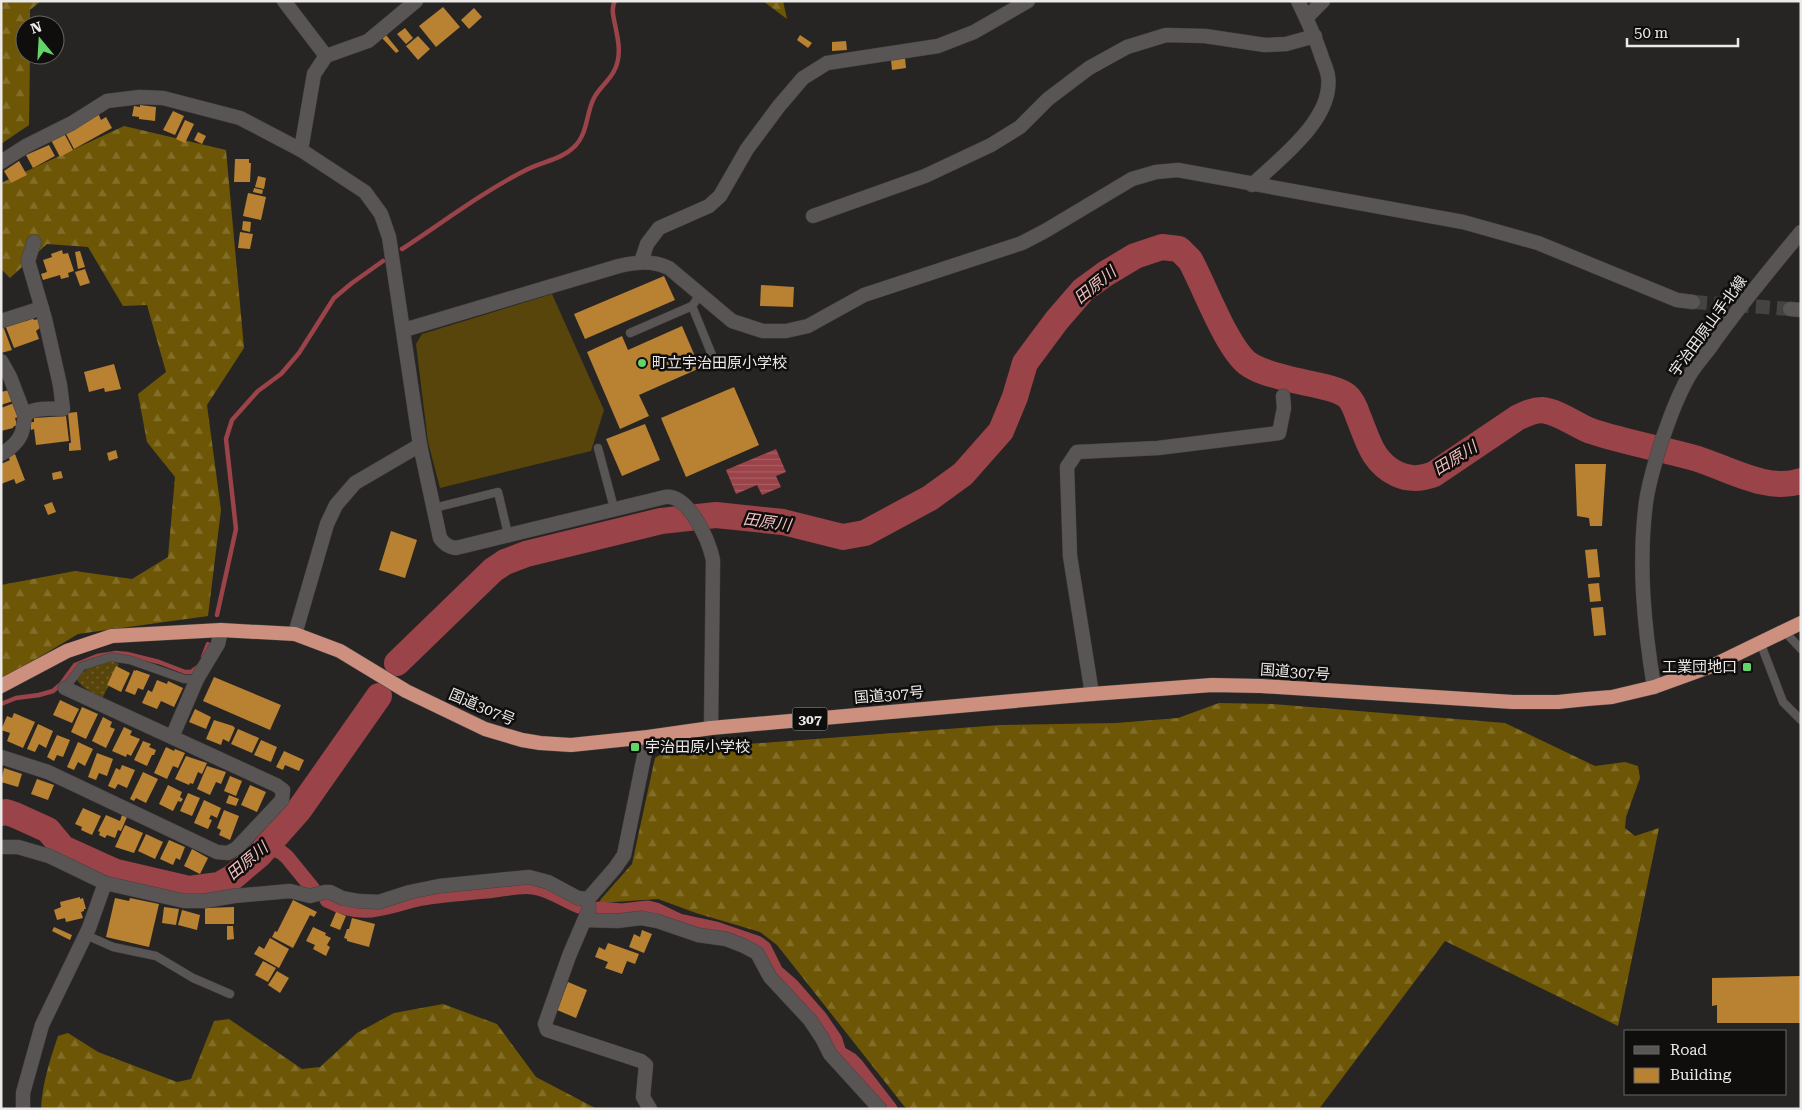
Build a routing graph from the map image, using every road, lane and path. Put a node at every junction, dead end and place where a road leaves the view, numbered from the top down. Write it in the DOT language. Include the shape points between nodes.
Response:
graph roads {
  1 [pos="284,1"];
  2 [pos="416,1"];
  3 [pos="1028,1"];
  4 [pos="1298,1"];
  5 [pos="1323,1"];
  6 [pos="1306,18"];
  7 [pos="1315,36"];
  8 [pos="326,56"];
  9 [pos="301,150"];
  10 [pos="1,162"];
  11 [pos="1252,185"];
  12 [pos="813,216"];
  13 [pos="1801,232"];
  14 [pos="34,242"];
  15 [pos="641,262"];
  16 [pos="696,301"];
  17 [pos="1693,302"];
  18 [pos="42,308"];
  19 [pos="1,321"];
  20 [pos="404,330"];
  21 [pos="630,333"];
  22 [pos="712,355"];
  23 [pos="1,361"];
  24 [pos="1283,396"];
  25 [pos="25,416"];
  26 [pos="420,445"];
  27 [pos="598,448"];
  28 [pos="1,454"];
  29 [pos="434,508"];
  30 [pos="614,508"];
  31 [pos="508,534"];
  32 [pos="1801,623"];
  33 [pos="221,630"];
  34 [pos="1784,631"];
  35 [pos="295,634"];
  36 [pos="1760,642"];
  37 [pos="1801,649"];
  38 [pos="197,679"];
  39 [pos="1,686"];
  40 [pos="65,688"];
  41 [pos="1654,688"];
  42 [pos="1092,694"];
  43 [pos="1801,720"];
  44 [pos="711,728"];
  45 [pos="172,737"];
  46 [pos="648,737"];
  47 [pos="1,757"];
  48 [pos="1,847"];
  49 [pos="105,882"];
  50 [pos="588,899"];
  51 [pos="585,920"];
  52 [pos="86,935"];
  53 [pos="230,994"];
  54 [pos="23,1109"];
  55 [pos="650,1109"];
  56 [pos="880,1109"];
  1 -- 8 [label="street"];
  2 -- 8 [label="street" via="368,41"];
  3 -- 15 [label="street" via="974,32 938,46 827,63 803,78 747,149 720,196 709,206 659,228 647,244"];
  4 -- 6 [label="street"];
  5 -- 6 [label="street"];
  6 -- 7 [label="street"];
  7 -- 11 [label="street" via="1328,76 1327,96 1319,115 1301,138"];
  7 -- 12 [label="street" via="1286,44 1265,45 1205,36 1166,35 1127,47 1089,68 1048,99 1020,127 991,145 925,176"];
  8 -- 9 [label="street" via="314,74"];
  9 -- 10 [label="street" via="240,118 163,98 140,97 107,102"];
  9 -- 20 [label="street" via="365,192 381,214 389,237"];
  11 -- 16 [label="street" via="1178,170 1132,179 1022,243 864,295 808,326 786,331 763,331 732,320"];
  11 -- 17 [label="street" via="1463,222 1538,243 1677,300"];
  13 -- 41 [label="street, 宇治田原山手北線" via="1736,312 1690,376 1675,405 1653,470 1646,511 1643,594"];
  14 -- 18 [label="street" via="28,261"];
  15 -- 16 [label="street" via="669,268"];
  15 -- 20 [label="street"];
  16 -- 21 [label="lane"];
  16 -- 22 [label="lane"];
  18 -- 19 [label="street"];
  18 -- 25 [label="street" via="63,408 35,410"];
  20 -- 26 [label="street"];
  23 -- 25 [label="street"];
  24 -- 42 [label="street" via="1279,433 1158,448 1077,452 1067,467 1070,556"];
  25 -- 28 [label="street" via="22,434 12,447"];
  26 -- 29 [label="street"];
  26 -- 35 [label="street" via="355,483 336,505 327,524"];
  27 -- 30 [label="lane"];
  29 -- 31 [label="street" via="440,538 451,548"];
  29 -- 31 [label="lane" via="498,492"];
  30 -- 31 [label="street"];
  30 -- 44 [label="street" via="669,496 682,501 711,551"];
  32 -- 34 [label="highway, 国道307号 / 307"];
  33 -- 35 [label="highway, 国道307号 / 307"];
  33 -- 38 [label="street" via="218,644"];
  33 -- 39 [label="highway, 国道307号 / 307" via="112,636 67,651"];
  34 -- 36 [label="highway, 国道307号 / 307"];
  34 -- 37 [label="lane"];
  35 -- 46 [label="highway, 国道307号 / 307" via="340,651 406,691 503,735 556,745"];
  36 -- 41 [label="highway, 国道307号 / 307" via="1712,666"];
  36 -- 43 [label="lane" via="1783,702"];
  38 -- 40 [label="lane" via="178,678 130,660 111,657 82,666"];
  38 -- 45 [label="street"];
  40 -- 45 [label="street"];
  41 -- 42 [label="highway, 国道307号 / 307" via="1558,702 1504,702 1212,685"];
  42 -- 44 [label="highway, 国道307号 / 307"];
  44 -- 46 [label="highway, 国道307号 / 307"];
  45 -- 47 [label="street" via="282,790 282,800 237,848 228,853 218,852 48,772"];
  46 -- 50 [label="street" via="624,855"];
  48 -- 49 [label="street" via="18,847 49,856"];
  49 -- 50 [label="street" via="184,901 290,892 310,896 330,892 342,898 379,902 439,886 529,877 548,882 578,898"];
  49 -- 52 [label="street"];
  50 -- 51 [label="street"];
  51 -- 55 [label="street" via="545,1024 547,1030 641,1061 646,1065 643,1097"];
  51 -- 56 [label="street" via="641,918 657,921 698,935 726,940 757,953 770,977 810,1020 830,1054"];
  52 -- 53 [label="lane" via="112,947 156,956 193,978"];
  52 -- 54 [label="street" via="42,1025 23,1092"];
}
